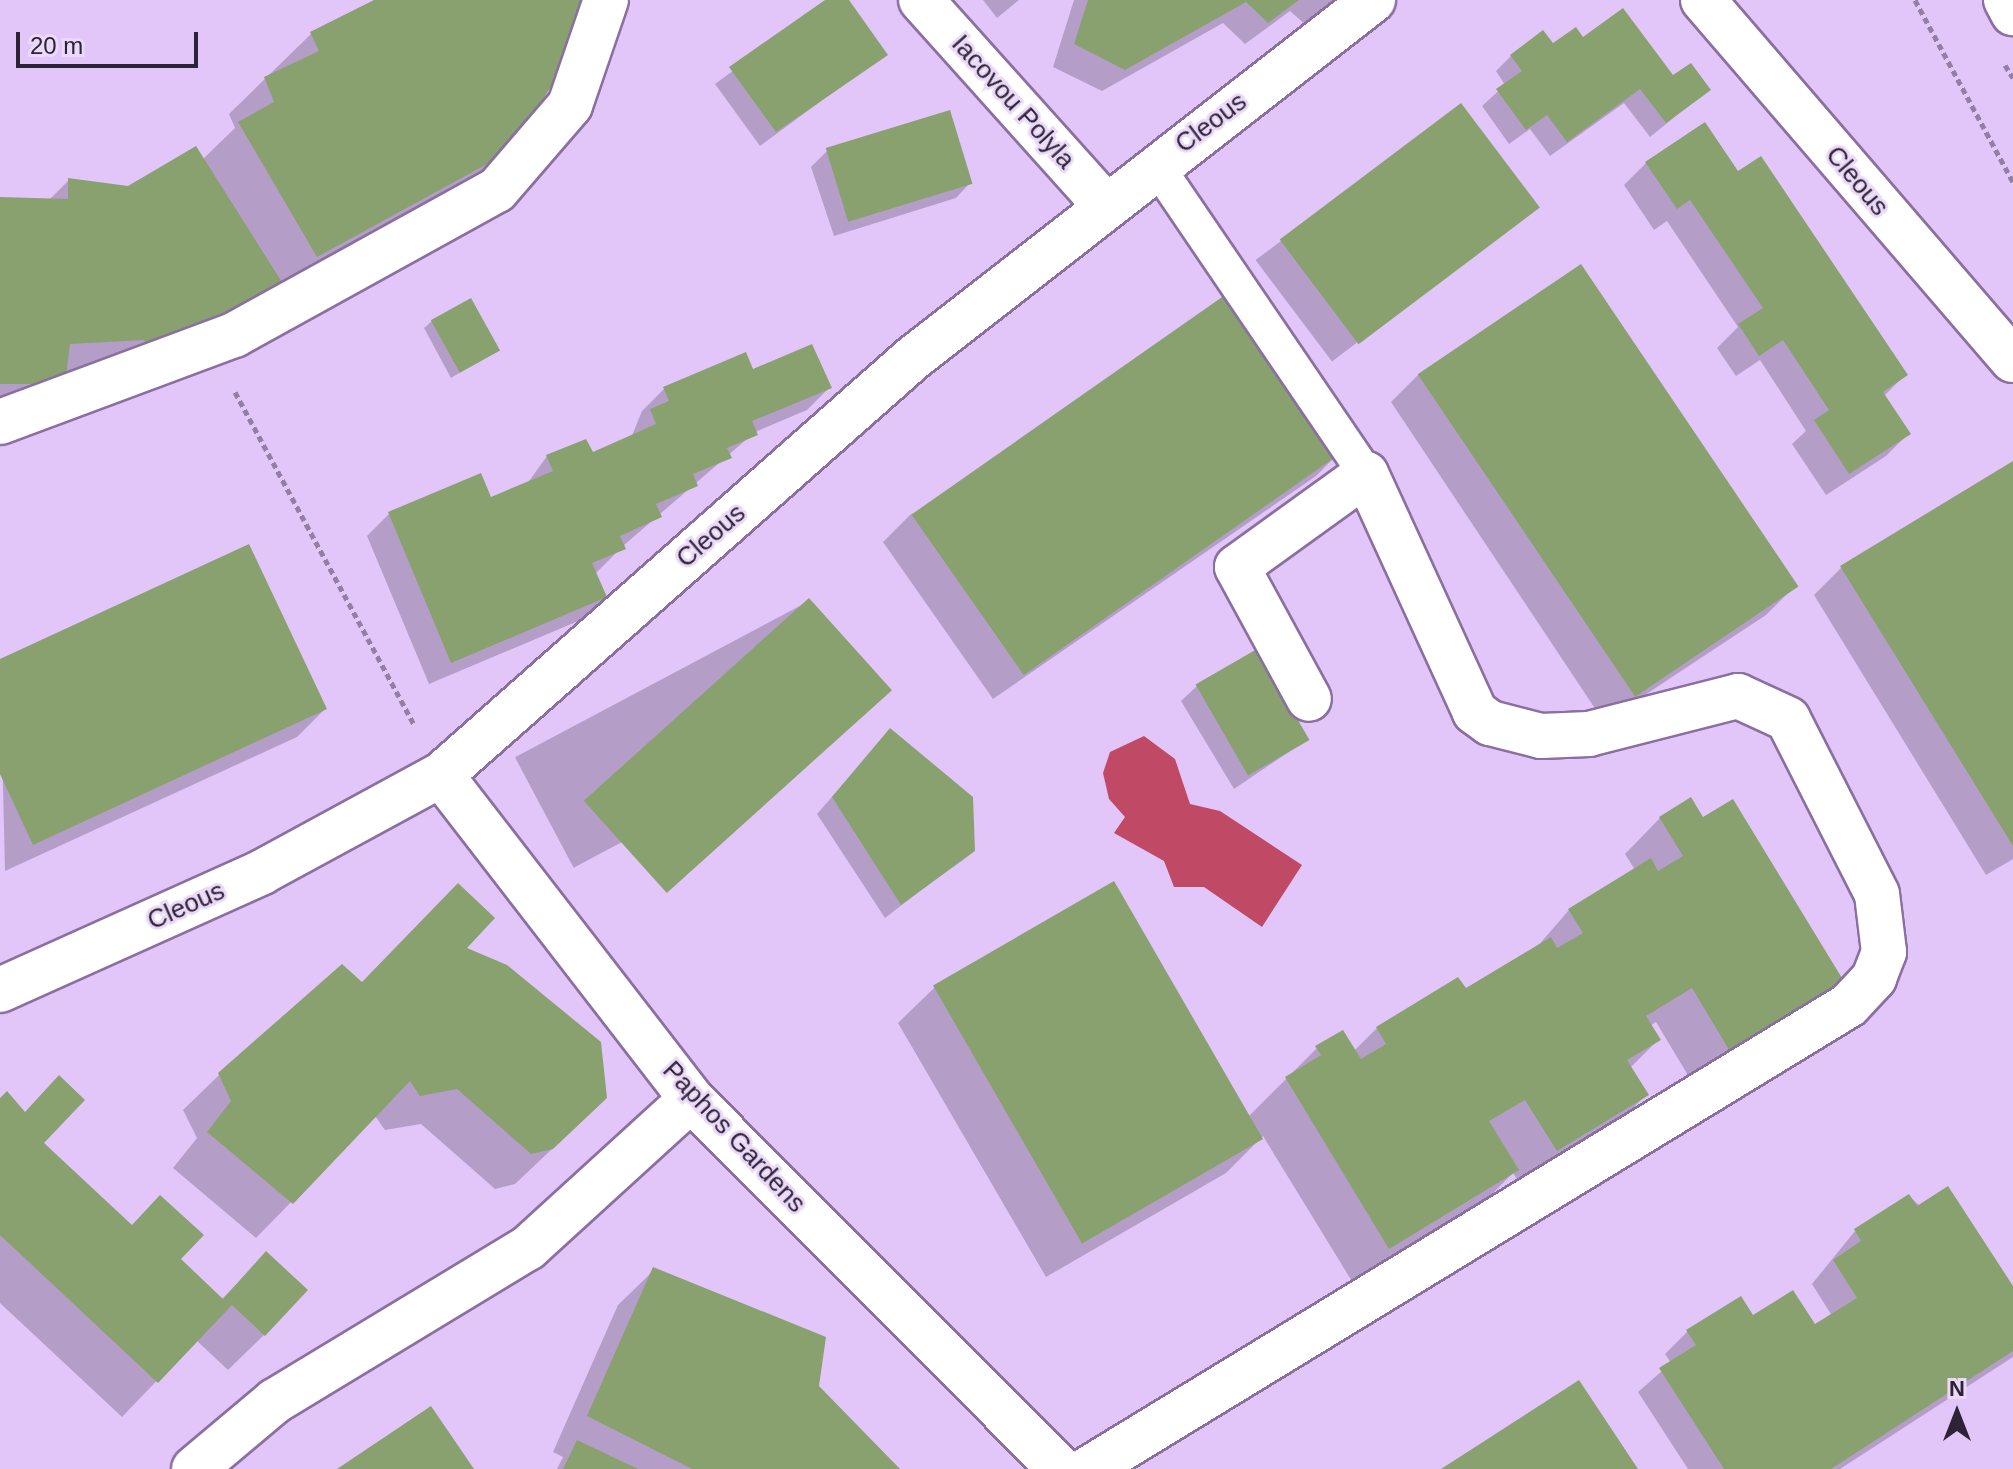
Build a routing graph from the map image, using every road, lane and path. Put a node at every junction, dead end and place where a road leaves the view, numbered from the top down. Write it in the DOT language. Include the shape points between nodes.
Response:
graph roads {
  1 [pos="606,0"];
  2 [pos="921,0"];
  3 [pos="1373,0"];
  4 [pos="1703,0"];
  5 [pos="1915,0"];
  6 [pos="2006,0"];
  7 [pos="2013,13"];
  8 [pos="1156,165"];
  9 [pos="2013,182"];
  10 [pos="1104,204"];
  11 [pos="209,346"];
  12 [pos="2013,360"];
  13 [pos="0,422"];
  14 [pos="1366,474"];
  15 [pos="1309,699"];
  16 [pos="441,775"];
  17 [pos="0,990"];
  18 [pos="691,1099"];
  19 [pos="194,1469"];
  20 [pos="1060,1469"];
  21 [pos="1088,1469"];
  1 -- 11 [label="street" via="570,105 497,190"];
  2 -- 10 [label="street, Iacovou Polyla"];
  3 -- 8 [label="street, Cleous"];
  4 -- 12 [label="street, Cleous"];
  5 -- 9 [label="path"];
  6 -- 7 [label="street"];
  8 -- 10 [label="street, Cleous"];
  8 -- 14 [label="lane"];
  10 -- 16 [label="street, Cleous" via="913,358"];
  11 -- 13 [label="street"];
  11 -- 16 [label="path"];
  14 -- 15 [label="street" via="1237,567"];
  14 -- 21 [label="street" via="1475,712 1490,723 1541,736 1589,734 1738,696 1788,719 1877,894 1884,952 1874,978 1849,1005"];
  16 -- 17 [label="street, Cleous" via="262,872"];
  16 -- 18 [label="street, Paphos Gardens"];
  18 -- 19 [label="street" via="528,1248 275,1401"];
  18 -- 20 [label="street, Paphos Gardens"];
}
